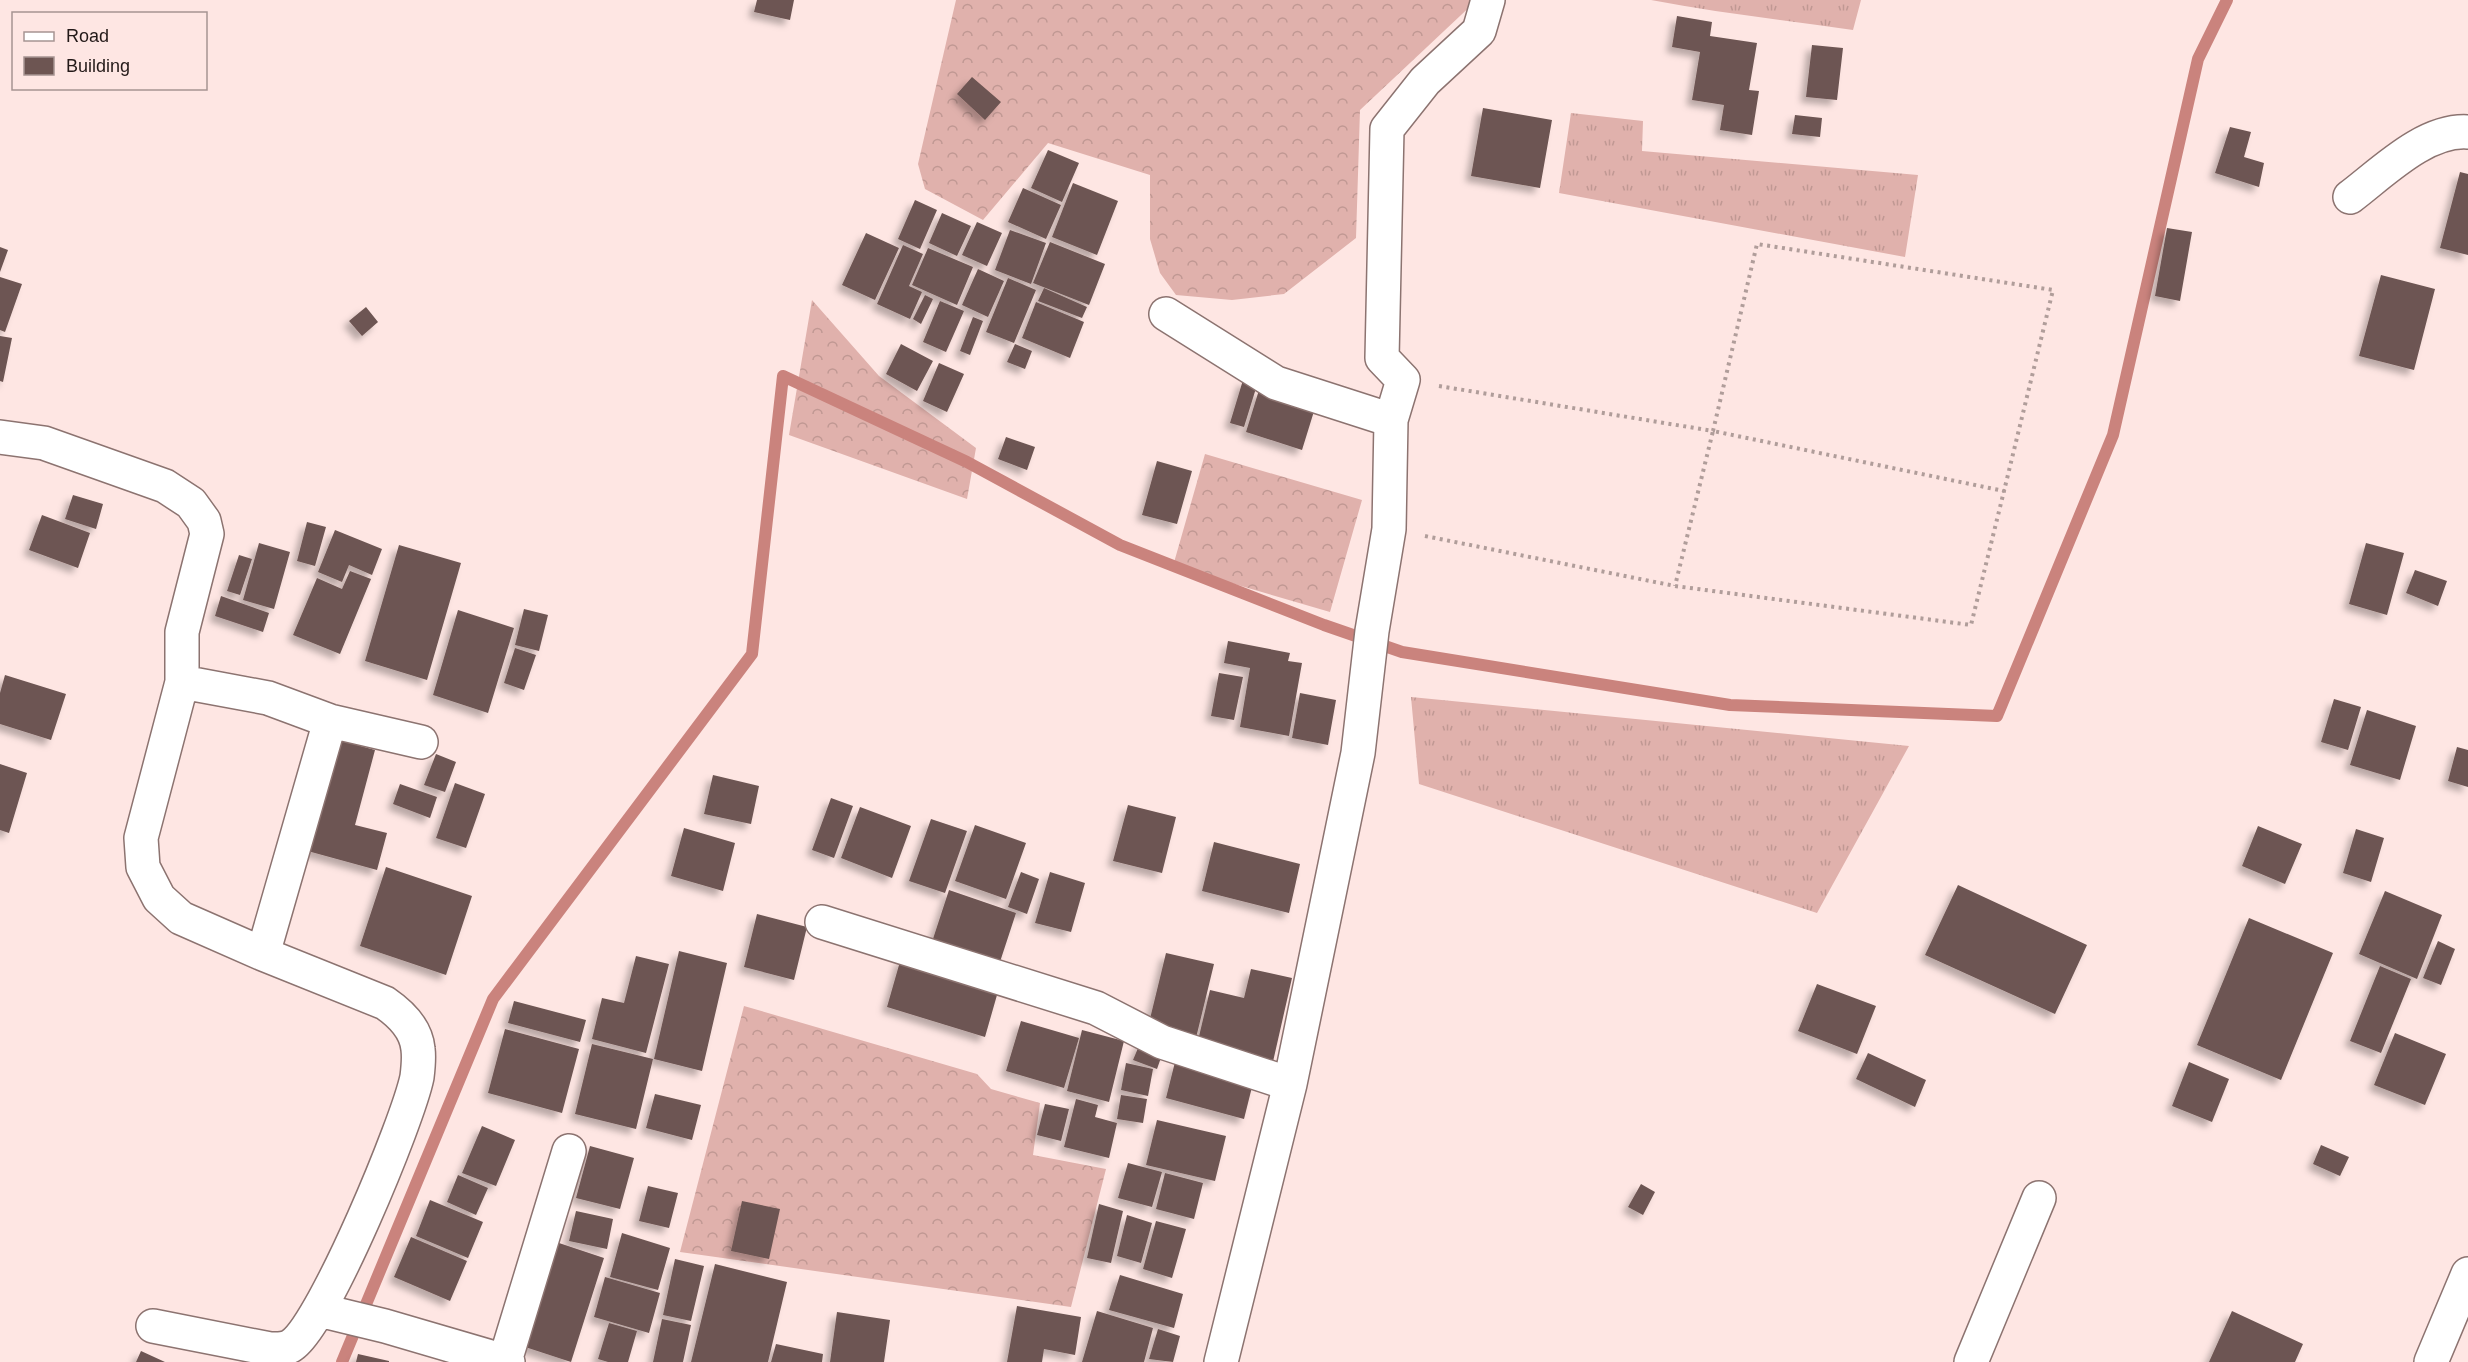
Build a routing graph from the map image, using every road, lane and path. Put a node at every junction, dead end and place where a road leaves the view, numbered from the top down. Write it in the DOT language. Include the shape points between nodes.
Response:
graph roads {
  1 [pos="1488,0"];
  2 [pos="2468,132"];
  3 [pos="2350,197"];
  4 [pos="1166,314"];
  5 [pos="1403,380"];
  6 [pos="1391,420"];
  7 [pos="1713,431"];
  8 [pos="0,437"];
  9 [pos="2004,491"];
  10 [pos="1389,529"];
  11 [pos="1675,585"];
  12 [pos="182,682"];
  13 [pos="330,721"];
  14 [pos="421,742"];
  15 [pos="822,922"];
  16 [pos="262,954"];
  17 [pos="1290,1084"];
  18 [pos="569,1151"];
  19 [pos="2039,1198"];
  20 [pos="2468,1274"];
  21 [pos="332,1313"];
  22 [pos="153,1326"];
  23 [pos="506,1361"];
  24 [pos="1221,1362"];
  25 [pos="1971,1362"];
  26 [pos="2431,1362"];
  1 -- 5 [label="street" via="1479,31 1425,81 1387,129 1382,358"];
  2 -- 3 [label="street" via="2427,140"];
  4 -- 6 [label="street" via="1276,383"];
  5 -- 6 [label="street"];
  5 -- 7 [label="path"];
  6 -- 10 [label="street"];
  7 -- 9 [label="path"];
  7 -- 9 [label="path" via="1757,244 2053,290"];
  7 -- 11 [label="path"];
  8 -- 12 [label="street" via="44,443 165,486 191,503 204,521 207,534 182,632"];
  9 -- 11 [label="path" via="1971,625"];
  10 -- 11 [label="path"];
  10 -- 17 [label="street" via="1358,753"];
  12 -- 13 [label="street" via="268,698"];
  12 -- 16 [label="street" via="141,838 143,867 159,898 181,918"];
  13 -- 14 [label="street"];
  13 -- 16 [label="street"];
  15 -- 17 [label="street" via="1096,1008 1162,1042"];
  16 -- 21 [label="street" via="385,1003 411,1027 418,1048 417,1076 405,1113 362,1221"];
  17 -- 24 [label="street"];
  18 -- 23 [label="street"];
  19 -- 25 [label="street"];
  20 -- 26 [label="street"];
  21 -- 22 [label="street" via="283,1350"];
  21 -- 23 [label="street"];
}
